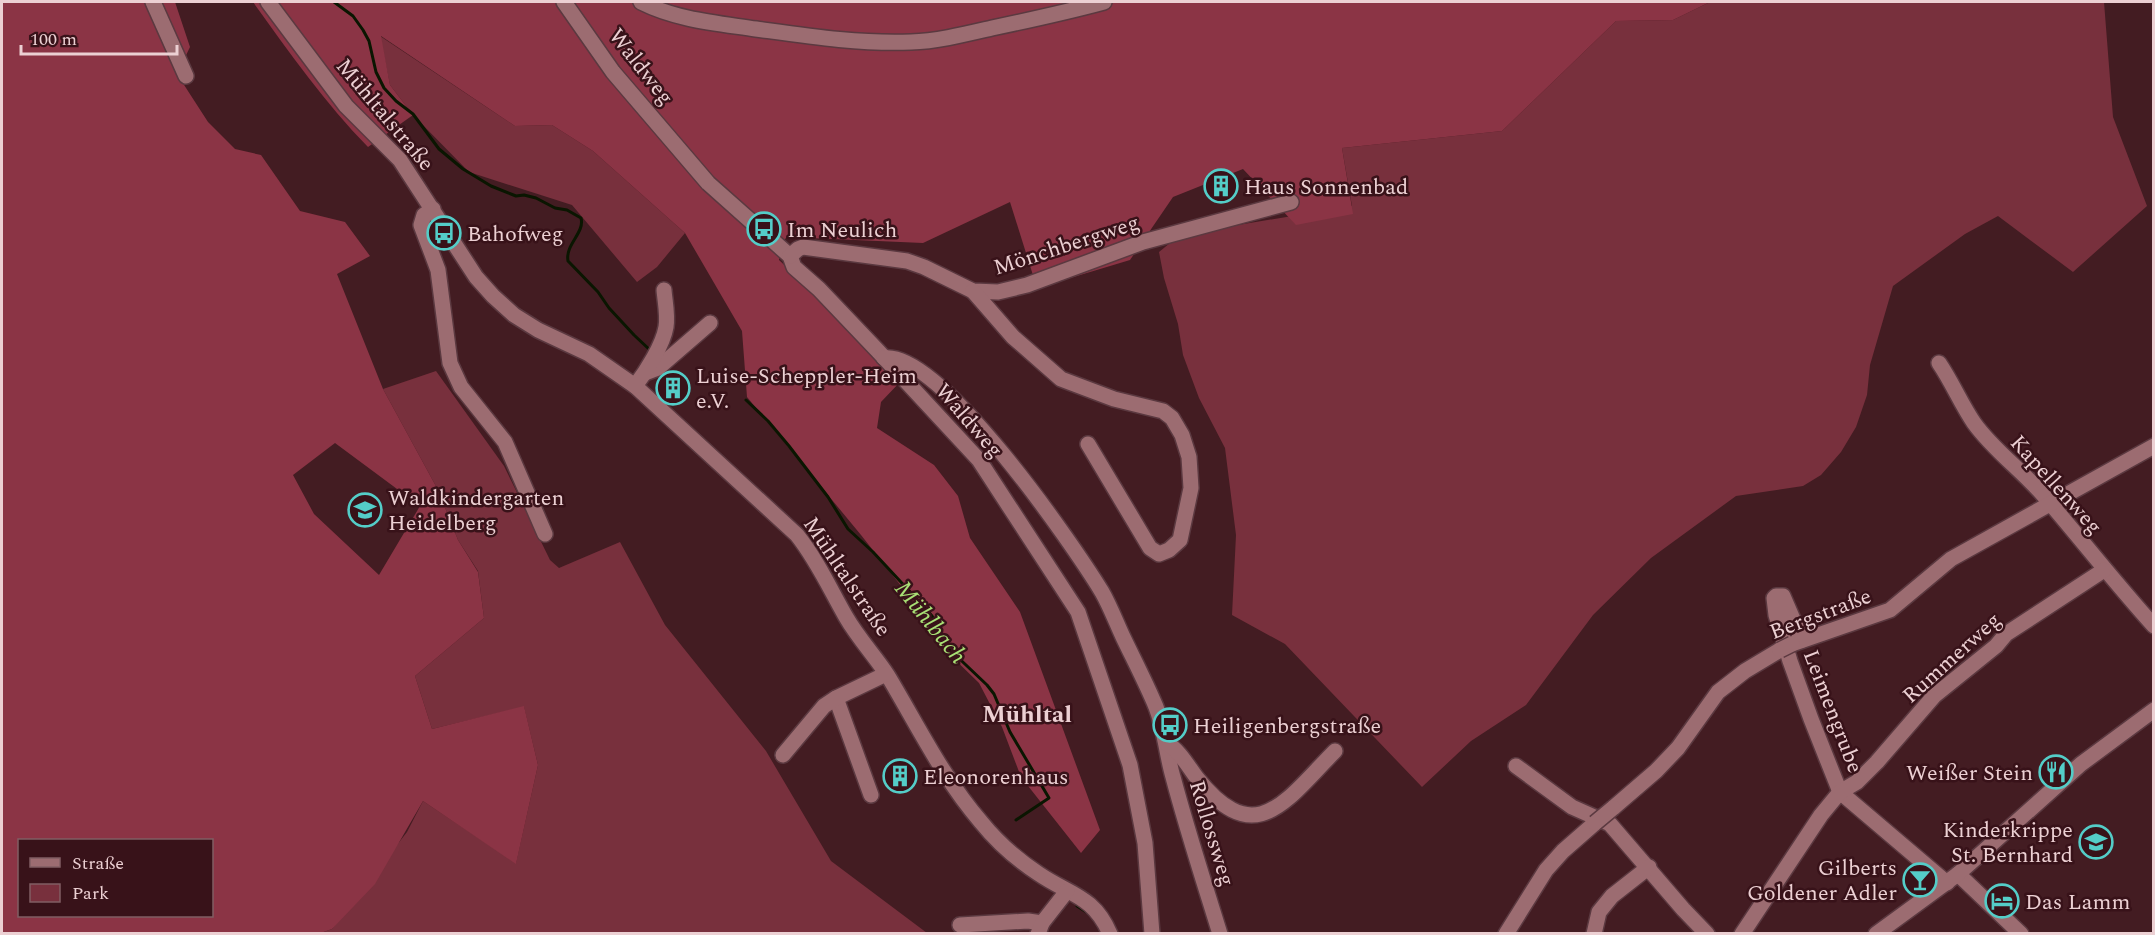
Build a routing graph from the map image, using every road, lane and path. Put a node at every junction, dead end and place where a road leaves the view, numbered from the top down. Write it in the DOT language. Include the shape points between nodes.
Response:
graph roads {
  1 [pos="153,2"];
  2 [pos="268,2"];
  3 [pos="564,2"];
  4 [pos="641,2"];
  5 [pos="1104,2"];
  6 [pos="186,76"];
  7 [pos="1291,202"];
  8 [pos="433,209"];
  9 [pos="790,256"];
  10 [pos="664,290"];
  11 [pos="973,291"];
  12 [pos="710,323"];
  13 [pos="884,358"];
  14 [pos="1939,363"];
  15 [pos="645,373"];
  16 [pos="635,386"];
  17 [pos="1088,444"];
  18 [pos="2154,446"];
  19 [pos="2050,504"];
  20 [pos="545,534"];
  21 [pos="2104,570"];
  22 [pos="2154,626"];
  23 [pos="1792,644"];
  24 [pos="886,674"];
  25 [pos="836,698"];
  26 [pos="2154,710"];
  27 [pos="1167,744"];
  28 [pos="1335,751"];
  29 [pos="783,755"];
  30 [pos="1516,766"];
  31 [pos="1840,792"];
  32 [pos="871,795"];
  33 [pos="1649,867"];
  34 [pos="1952,879"];
  35 [pos="1067,891"];
  36 [pos="960,925"];
  37 [pos="1040,928"];
  38 [pos="1110,933"];
  39 [pos="1152,933"];
  40 [pos="1221,933"];
  41 [pos="1506,933"];
  42 [pos="1594,933"];
  43 [pos="1707,933"];
  44 [pos="1742,933"];
  45 [pos="1876,933"];
  46 [pos="2021,933"];
  1 -- 6 [label="street"];
  2 -- 8 [label="street, Mühltalstraße" via="346,106 400,160"];
  3 -- 9 [label="street, Waldweg" via="613,72 708,183"];
  4 -- 5 [label="street" via="696,21 830,38 913,42"];
  7 -- 11 [label="street, Mönchbergweg" via="1143,242 1015,288"];
  8 -- 16 [label="street, Mühltalstraße" via="476,277 514,315 589,354"];
  8 -- 20 [label="street" via="424,215 421,225 438,270 450,363 461,387 505,442"];
  9 -- 11 [label="street, Mönchbergweg" via="803,247 896,259 924,267"];
  9 -- 13 [label="street, Waldweg" via="794,267"];
  10 -- 15 [label="street" via="666,326"];
  11 -- 17 [label="street" via="1013,338 1061,379 1114,399 1163,411 1172,418 1186,444 1191,466 1178,543 1159,554 1150,548"];
  12 -- 15 [label="street" via="658,368"];
  13 -- 27 [label="street" via="903,360 928,377 1021,474 1102,593 1155,705"];
  13 -- 39 [label="street, Waldweg" via="979,460 1078,612 1130,765 1144,843"];
  14 -- 19 [label="street, Kapellenweg" via="1984,436"];
  15 -- 16 [label="street"];
  16 -- 24 [label="street, Mühltalstraße" via="796,535 817,561 852,626"];
  18 -- 19 [label="street, Bergstraße"];
  19 -- 21 [label="street, Kapellenweg"];
  19 -- 23 [label="street, Bergstraße" via="1951,559 1890,610"];
  21 -- 22 [label="street, Kapellenweg"];
  21 -- 31 [label="street, Rummerweg" via="2006,634 1934,696 1877,762"];
  23 -- 31 [label="street, Leimengrube" via="1787,602 1777,595 1774,601 1783,640"];
  23 -- 41 [label="street, Bergstraße, bridge" via="1744,671 1718,692 1678,748 1656,771 1546,870"];
  24 -- 25 [label="street"];
  24 -- 35 [label="street, Mühltalstraße" via="965,803 1009,852"];
  25 -- 29 [label="street" via="824,706"];
  25 -- 32 [label="street"];
  26 -- 34 [label="street" via="2080,764"];
  27 -- 28 [label="street" via="1221,803 1234,812 1252,816 1281,804"];
  27 -- 40 [label="street, Rollossweg" via="1187,829"];
  30 -- 33 [label="street" via="1572,807 1610,824"];
  31 -- 34 [label="street"];
  31 -- 44 [label="street, Rummerweg"];
  33 -- 42 [label="street" via="1612,896 1599,912"];
  33 -- 43 [label="street"];
  34 -- 45 [label="street"];
  34 -- 46 [label="street"];
  35 -- 37 [label="street"];
  35 -- 38 [label="street, Mühltalstraße" via="1097,910"];
  36 -- 37 [label="street" via="1028,921"];
}
